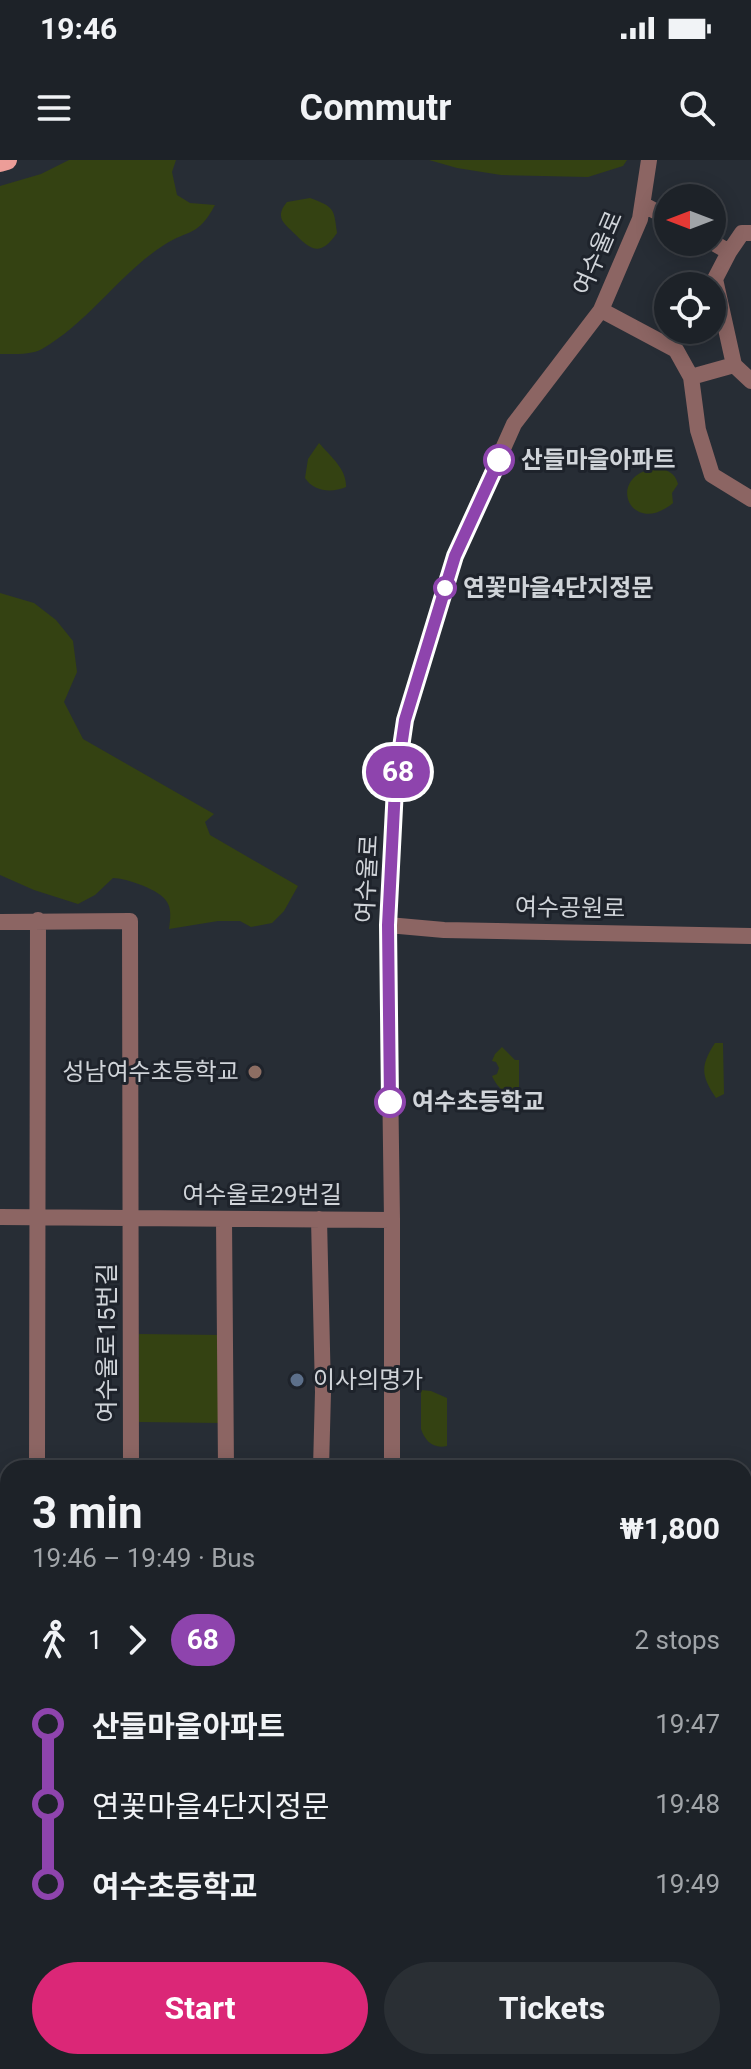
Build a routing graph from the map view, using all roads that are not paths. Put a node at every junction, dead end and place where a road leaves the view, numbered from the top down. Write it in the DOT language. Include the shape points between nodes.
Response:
graph roads {
  1 [pos="7,160"];
  2 [pos="649,160"];
  3 [pos="0,162"];
  4 [pos="644,205"];
  5 [pos="654,210"];
  6 [pos="751,233"];
  7 [pos="726,250"];
  8 [pos="729,252"];
  9 [pos="601,310"];
  10 [pos="734,365"];
  11 [pos="691,377"];
  12 [pos="751,381"];
  13 [pos="751,499"];
  14 [pos="38,920"];
  15 [pos="0,922"];
  16 [pos="388,925"];
  17 [pos="751,936"];
  18 [pos="0,1217"];
  19 [pos="38,1218"];
  20 [pos="132,1219"];
  21 [pos="224,1219"];
  22 [pos="319,1219"];
  23 [pos="392,1220"];
  24 [pos="37,1460"];
  25 [pos="131,1460"];
  26 [pos="226,1460"];
  27 [pos="321,1460"];
  28 [pos="392,1460"];
  1 -- 3 [label="main road"];
  2 -- 4 [label="street, 여수울로"];
  4 -- 5 [label="street"];
  4 -- 9 [label="street, 여수울로"];
  6 -- 8 [label="street" via="742,233"];
  7 -- 8 [label="street"];
  8 -- 10 [label="street" via="715,279"];
  9 -- 11 [label="street" via="676,350"];
  9 -- 16 [label="street, 여수울로" via="514,424 455,556 405,720 395,788"];
  10 -- 11 [label="street"];
  10 -- 12 [label="street"];
  11 -- 13 [label="street" via="698,430 712,475"];
  14 -- 15 [label="street"];
  14 -- 19 [label="street"];
  14 -- 20 [label="street" via="130,921"];
  16 -- 17 [label="street, 여수공원로"];
  16 -- 23 [label="street, 여수울로"];
  18 -- 19 [label="street, 여수울로29번길"];
  19 -- 20 [label="street, 여수울로29번길"];
  19 -- 24 [label="street"];
  20 -- 21 [label="street, 여수울로29번길"];
  20 -- 25 [label="street, 여수울로15번길"];
  21 -- 22 [label="street, 여수울로29번길"];
  21 -- 26 [label="street"];
  22 -- 23 [label="street, 여수울로29번길"];
  22 -- 27 [label="street"];
  23 -- 28 [label="street, 여수울로"];
}
